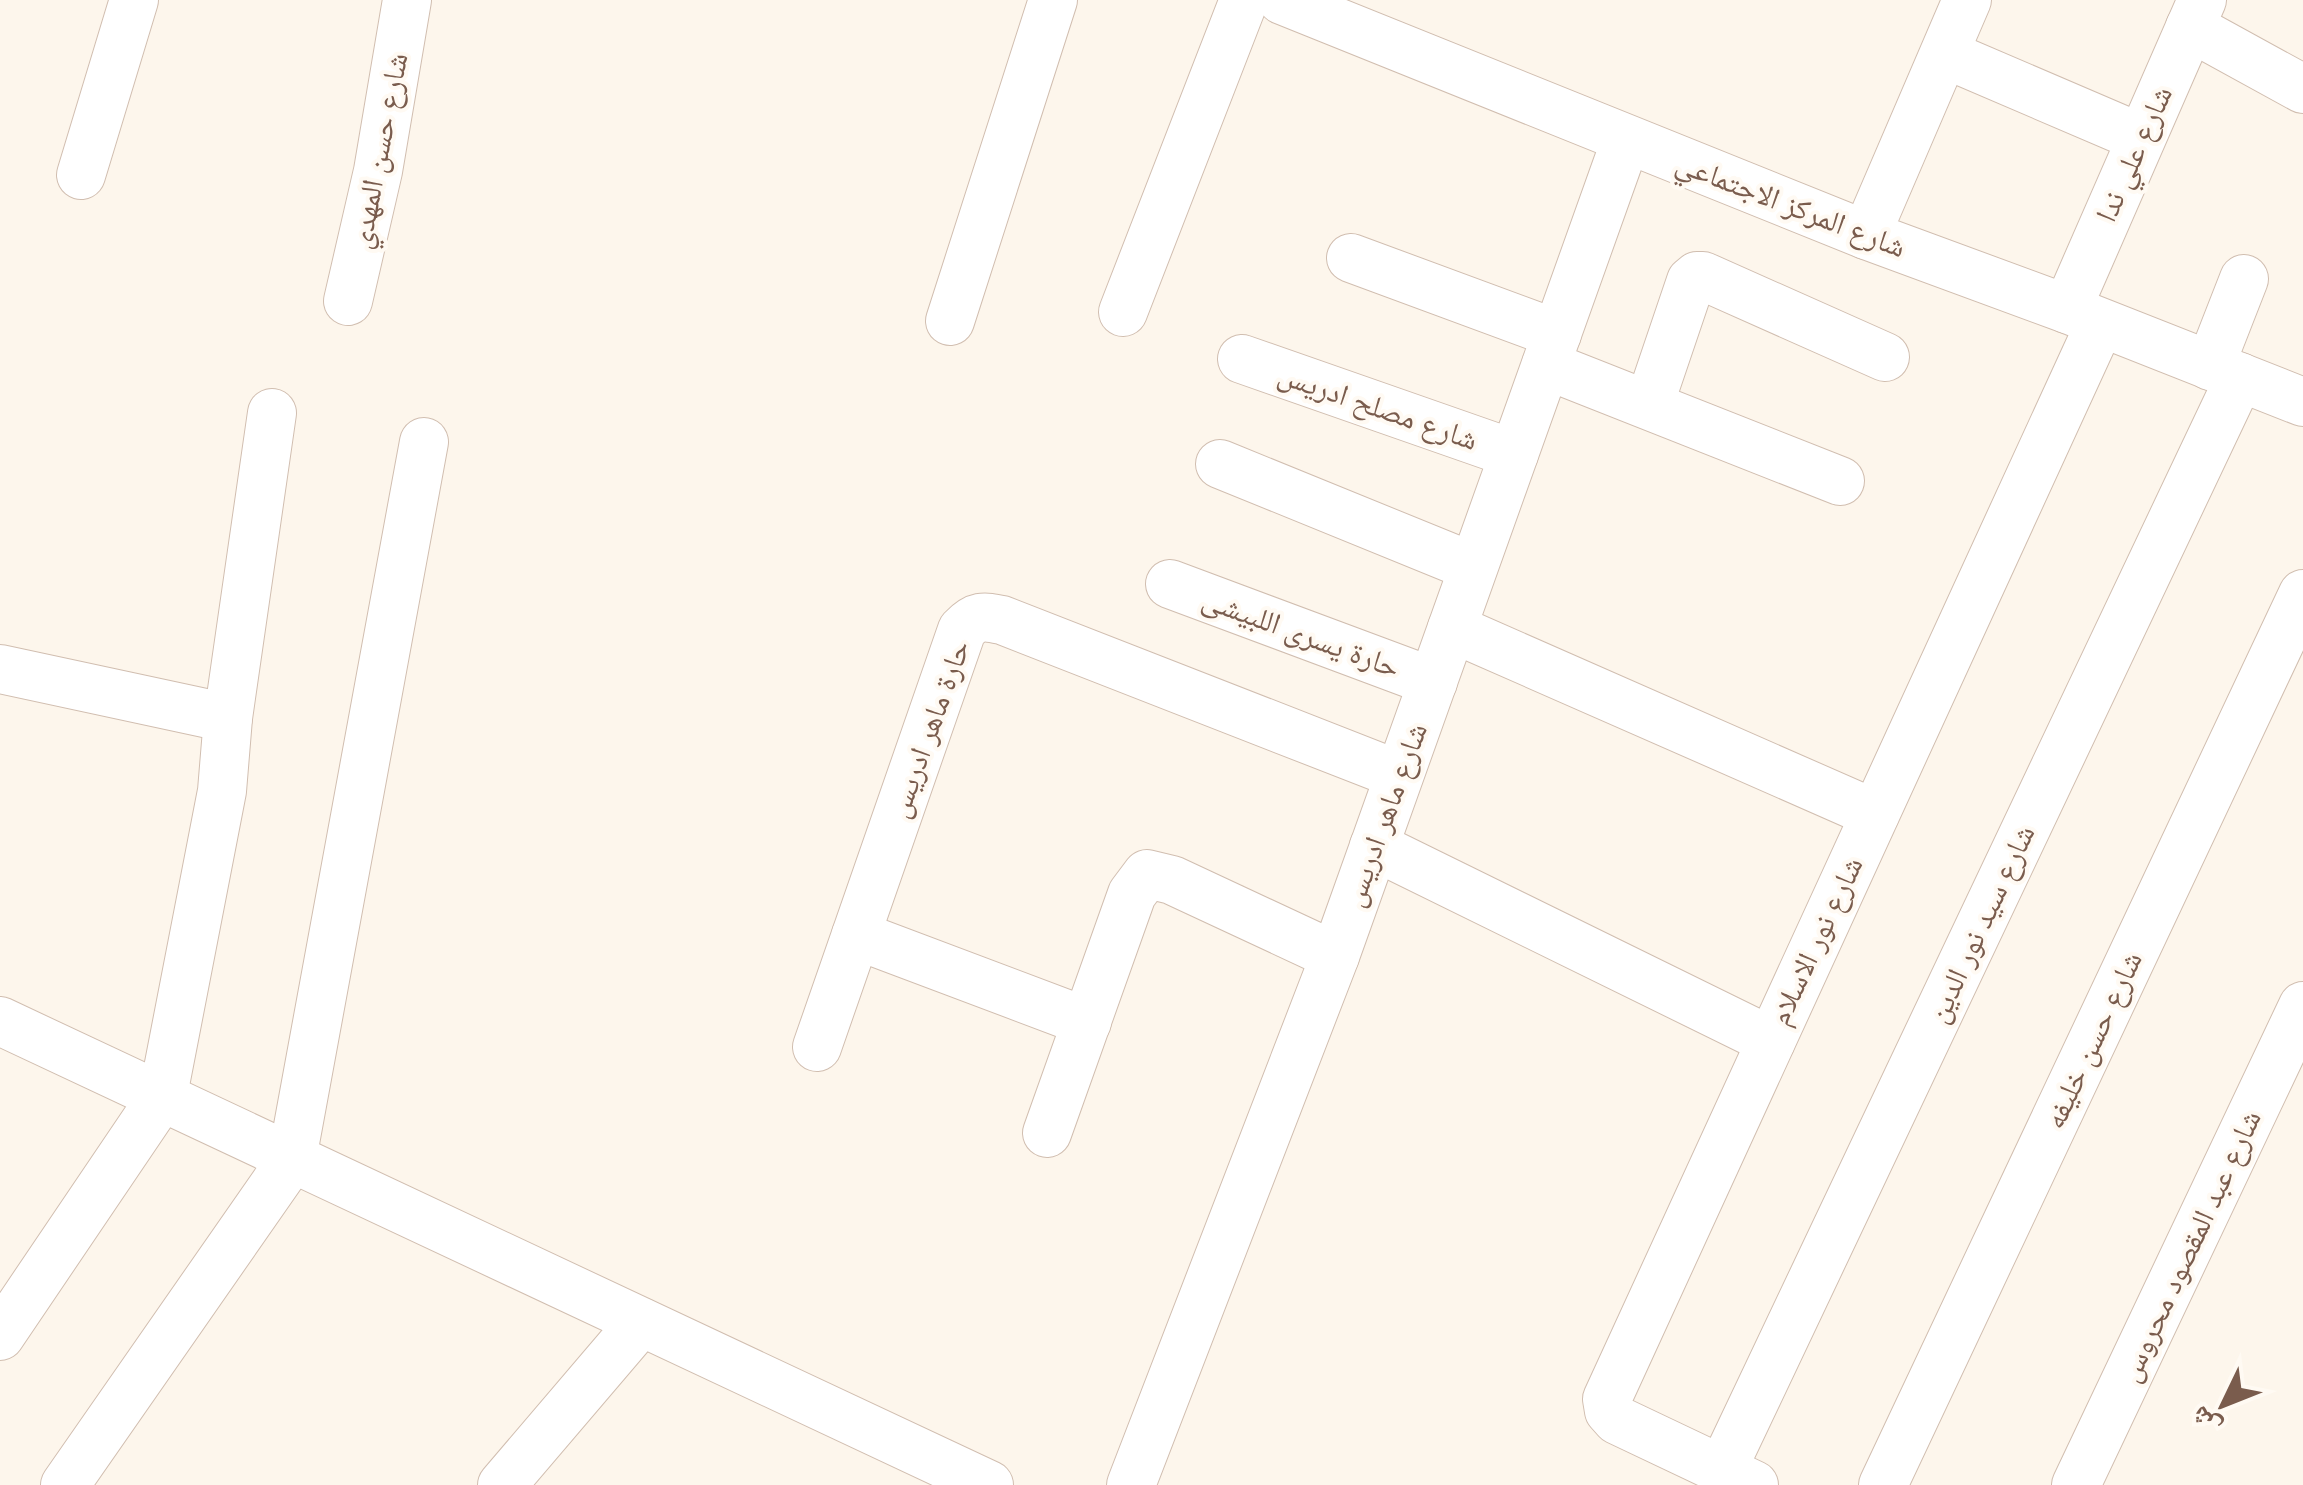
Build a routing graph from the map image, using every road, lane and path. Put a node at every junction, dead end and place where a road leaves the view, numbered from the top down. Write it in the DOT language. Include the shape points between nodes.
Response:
graph roads {
  1 [pos="134,0"];
  2 [pos="407,0"];
  3 [pos="1052,0"];
  4 [pos="1244,0"];
  5 [pos="1967,0"];
  6 [pos="1307,4"];
  7 [pos="2191,9"];
  8 [pos="1945,54"];
  9 [pos="2303,88"];
  10 [pos="2141,138"];
  11 [pos="1626,140"];
  12 [pos="82,175"];
  13 [pos="1866,235"];
  14 [pos="1351,258"];
  15 [pos="2244,278"];
  16 [pos="348,301"];
  17 [pos="1123,312"];
  18 [pos="2084,316"];
  19 [pos="950,322"];
  20 [pos="1551,349"];
  21 [pos="1886,357"];
  22 [pos="1242,360"];
  23 [pos="2225,372"];
  24 [pos="2303,402"];
  25 [pos="1649,405"];
  26 [pos="272,412"];
  27 [pos="424,442"];
  28 [pos="1514,454"];
  29 [pos="1220,464"];
  30 [pos="1840,482"];
  31 [pos="1474,567"];
  32 [pos="1170,584"];
  33 [pos="2303,594"];
  34 [pos="1452,628"];
  35 [pos="0,669"];
  36 [pos="1433,682"];
  37 [pos="228,718"];
  38 [pos="1399,775"];
  39 [pos="1874,814"];
  40 [pos="1374,846"];
  41 [pos="856,935"];
  42 [pos="1335,956"];
  43 [pos="2303,1006"];
  44 [pos="0,1021"];
  45 [pos="1087,1022"];
  46 [pos="1770,1041"];
  47 [pos="816,1047"];
  48 [pos="162,1095"];
  49 [pos="1047,1133"];
  50 [pos="292,1159"];
  51 [pos="640,1322"];
  52 [pos="0,1336"];
  53 [pos="1738,1478"];
  54 [pos="65,1485"];
  55 [pos="502,1485"];
  56 [pos="989,1485"];
  57 [pos="1132,1485"];
  58 [pos="1883,1485"];
  59 [pos="2076,1485"];
  1 -- 12 [label="street"];
  2 -- 16 [label="street, شارع حسن المهدي"];
  3 -- 19 [label="street"];
  4 -- 17 [label="street"];
  5 -- 8 [label="street"];
  6 -- 11 [label="street, شارع المركز الاجتماعي"];
  7 -- 9 [label="street"];
  7 -- 10 [label="street, شارع علي ندا"];
  8 -- 10 [label="street"];
  8 -- 13 [label="street"];
  10 -- 18 [label="street, شارع علي ندا"];
  11 -- 13 [label="street, شارع المركز الاجتماعي"];
  11 -- 20 [label="street, شارع ماهر ادريس"];
  13 -- 18 [label="street, شارع المركز الاجتماعي"];
  14 -- 20 [label="street"];
  15 -- 23 [label="street, شارع سيد نور الدين"];
  18 -- 23 [label="street, شارع المركز الاجتماعي"];
  18 -- 39 [label="street, شارع نور الاسلام"];
  20 -- 25 [label="street"];
  20 -- 28 [label="street, شارع ماهر ادريس"];
  21 -- 25 [label="street" via="1696,276"];
  22 -- 28 [label="street, شارع مصلح ادريس"];
  23 -- 24 [label="street, شارع المركز الاجتماعي"];
  23 -- 53 [label="street, شارع سيد نور الدين"];
  25 -- 30 [label="street"];
  26 -- 37 [label="street"];
  27 -- 50 [label="street"];
  28 -- 31 [label="street, شارع ماهر ادريس"];
  29 -- 31 [label="street"];
  31 -- 34 [label="street, شارع ماهر ادريس"];
  32 -- 36 [label="street, حارة يسرى اللبيشى"];
  33 -- 58 [label="street, شارع حسن خليفه"];
  34 -- 36 [label="street, شارع ماهر ادريس"];
  34 -- 39 [label="street"];
  35 -- 37 [label="street"];
  36 -- 38 [label="street, شارع ماهر ادريس"];
  37 -- 48 [label="street" via="216,827"];
  38 -- 40 [label="street, شارع ماهر ادريس"];
  38 -- 41 [label="street, حارة ماهر ادريس" via="981,615 962,630"];
  39 -- 46 [label="street, شارع نور الاسلام"];
  40 -- 42 [label="street, شارع ماهر ادريس"];
  40 -- 46 [label="street"];
  41 -- 45 [label="street"];
  41 -- 47 [label="street, حارة ماهر ادريس"];
  42 -- 45 [label="street" via="1148,874 1132,894"];
  42 -- 57 [label="street, شارع ماهر ادريس"];
  43 -- 59 [label="street, شارع عبد المقصود محروس"];
  44 -- 48 [label="street"];
  45 -- 49 [label="street"];
  46 -- 53 [label="street, شارع نور الاسلام" via="1607,1400 1616,1420"];
  48 -- 50 [label="street"];
  48 -- 52 [label="street"];
  50 -- 51 [label="street"];
  50 -- 54 [label="street"];
  51 -- 55 [label="street"];
  51 -- 56 [label="street"];
}
